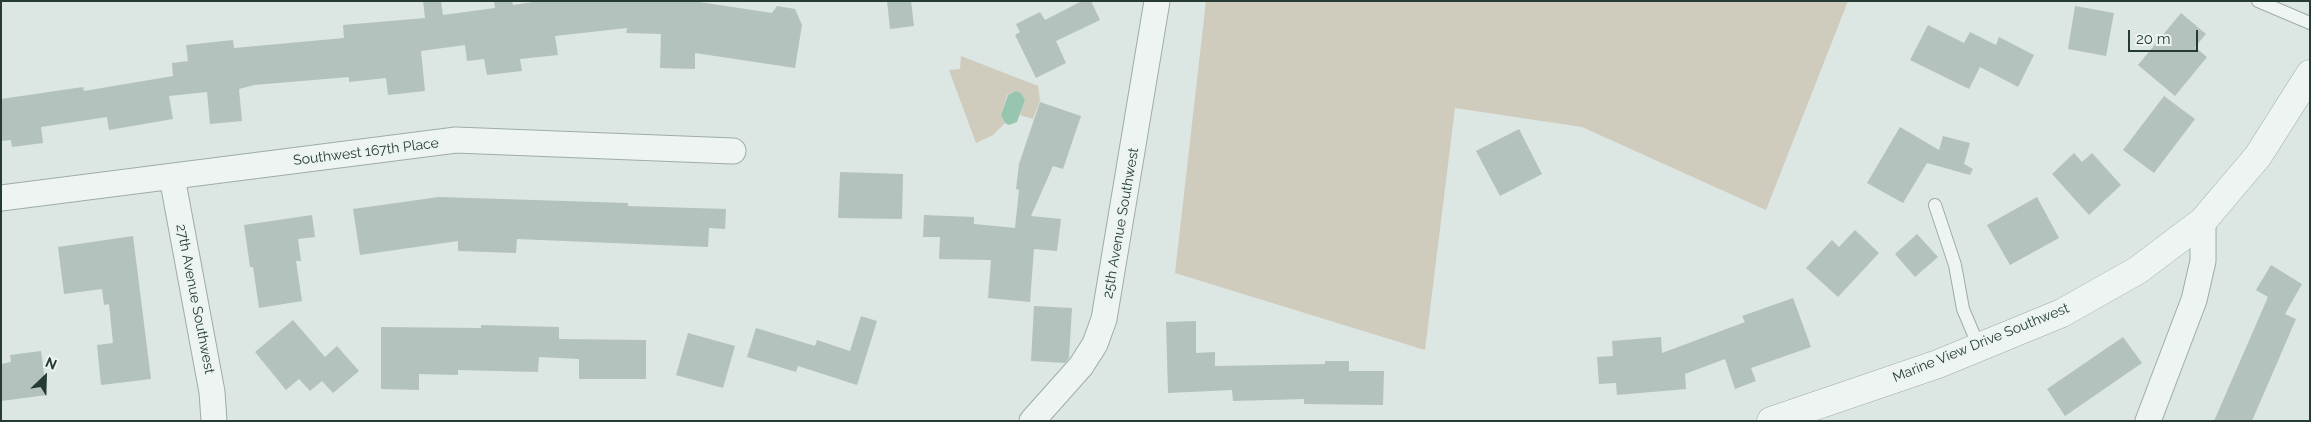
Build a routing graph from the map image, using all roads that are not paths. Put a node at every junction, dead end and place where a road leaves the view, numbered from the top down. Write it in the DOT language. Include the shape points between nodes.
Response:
graph roads {
  1 [pos="1157,1"];
  2 [pos="2258,1"];
  3 [pos="2310,23"];
  4 [pos="2310,74"];
  5 [pos="734,151"];
  6 [pos="172,178"];
  7 [pos="1,198"];
  8 [pos="1935,205"];
  9 [pos="2202,221"];
  10 [pos="1979,347"];
  11 [pos="214,421"];
  12 [pos="1032,421"];
  13 [pos="1772,421"];
  14 [pos="2148,421"];
  1 -- 12 [label="street, 25th Avenue Southwest" via="1104,320 1095,344 1081,366"];
  2 -- 3 [label="lane"];
  4 -- 9 [label="street, Marine View Drive Southwest" via="2258,156"];
  5 -- 6 [label="street, Southwest 167th Place" via="456,140"];
  6 -- 7 [label="street, Southwest 167th Place"];
  6 -- 11 [label="street, 27th Avenue Southwest" via="212,392"];
  8 -- 10 [label="lane" via="1955,265 1962,309"];
  9 -- 10 [label="street, Marine View Drive Southwest" via="2138,270 2062,313"];
  9 -- 14 [label="street" via="2203,261 2194,300"];
  10 -- 13 [label="street, Marine View Drive Southwest"];
}
